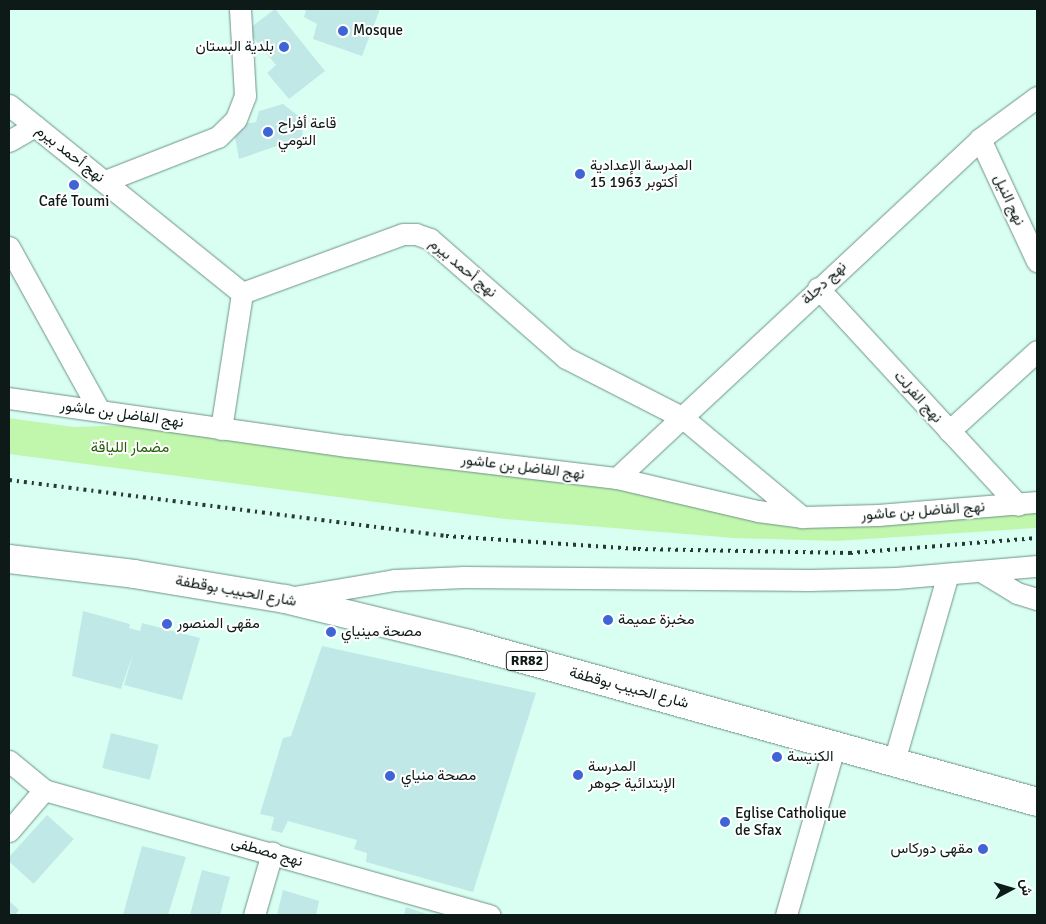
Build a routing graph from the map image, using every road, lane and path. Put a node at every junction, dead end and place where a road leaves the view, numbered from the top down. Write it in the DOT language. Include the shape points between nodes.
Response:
graph roads {
  1 [pos="240,9"];
  2 [pos="1037,97"];
  3 [pos="9,105"];
  4 [pos="35,126"];
  5 [pos="980,139"];
  6 [pos="9,141"];
  7 [pos="105,181"];
  8 [pos="9,248"];
  9 [pos="1037,261"];
  10 [pos="818,288"];
  11 [pos="242,293"];
  12 [pos="1037,351"];
  13 [pos="9,398"];
  14 [pos="99,410"];
  15 [pos="683,418"];
  16 [pos="221,428"];
  17 [pos="949,431"];
  18 [pos="618,478"];
  19 [pos="1028,503"];
  20 [pos="802,517"];
  21 [pos="9,559"];
  22 [pos="1037,566"];
  23 [pos="981,571"];
  24 [pos="948,574"];
  25 [pos="285,598"];
  26 [pos="1037,599"];
  27 [pos="834,744"];
  28 [pos="9,761"];
  29 [pos="894,761"];
  30 [pos="44,790"];
  31 [pos="1037,802"];
  32 [pos="9,831"];
  33 [pos="272,853"];
  34 [pos="254,915"];
  35 [pos="490,915"];
  36 [pos="786,915"];
  1 -- 7 [label="street" via="245,96 236,119 218,137"];
  2 -- 5 [label="street, نهج دجلة"];
  3 -- 4 [label="street, نهج أحمد بيرم"];
  4 -- 6 [label="street"];
  4 -- 7 [label="street, نهج أحمد بيرم"];
  5 -- 9 [label="street, نهج النيل"];
  5 -- 10 [label="street, نهج دجلة"];
  7 -- 11 [label="street, نهج أحمد بيرم"];
  8 -- 14 [label="street"];
  10 -- 15 [label="street, نهج دجلة"];
  10 -- 17 [label="street, نهج الفرلت"];
  11 -- 15 [label="street, نهج أحمد بيرم" via="402,234 416,234 430,239 566,358"];
  11 -- 16 [label="street"];
  12 -- 17 [label="street"];
  13 -- 14 [label="street, نهج الفاضل بن عاشور"];
  14 -- 16 [label="street, نهج الفاضل بن عاشور"];
  15 -- 18 [label="street, نهج دجلة"];
  15 -- 20 [label="street, نهج أحمد بيرم"];
  16 -- 18 [label="street, نهج الفاضل بن عاشور"];
  17 -- 19 [label="street, نهج الفرلت"];
  18 -- 20 [label="street, نهج الفاضل بن عاشور" via="758,512"];
  19 -- 20 [label="street, نهج الفاضل بن عاشور" via="878,515"];
  21 -- 25 [label="main road, شارع الحبيب بوقطفة / RR82" via="134,574"];
  22 -- 23 [label="street"];
  23 -- 24 [label="street"];
  23 -- 26 [label="street" via="1017,593"];
  24 -- 25 [label="street" via="809,580 464,577 394,580"];
  24 -- 29 [label="street"];
  25 -- 27 [label="main road, شارع الحبيب بوقطفة / RR82" via="470,644"];
  27 -- 29 [label="main road, شارع الحبيب بوقطفة / RR82"];
  27 -- 36 [label="street"];
  28 -- 30 [label="street, نهج مصطفى"];
  29 -- 31 [label="main road, شارع الحبيب بوقطفة / RR82"];
  30 -- 32 [label="street"];
  30 -- 33 [label="street, نهج مصطفى"];
  33 -- 34 [label="street"];
  33 -- 35 [label="street, نهج مصطفى"];
}
